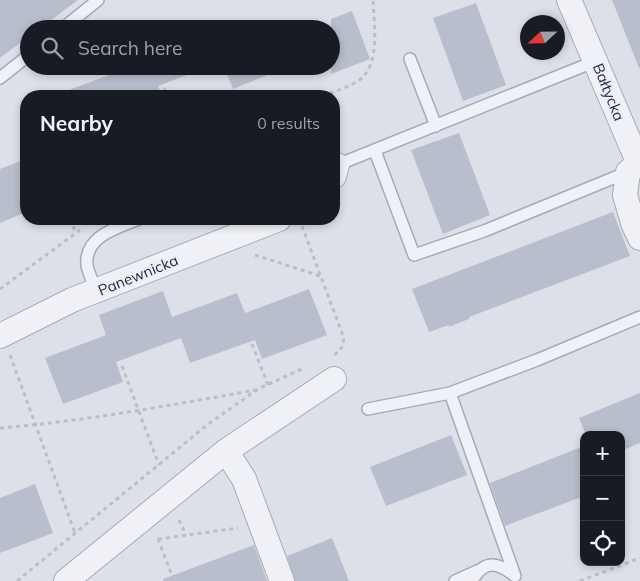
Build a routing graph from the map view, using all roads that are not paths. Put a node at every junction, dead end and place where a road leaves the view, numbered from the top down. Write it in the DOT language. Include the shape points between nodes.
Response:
graph roads {
  1 [pos="98,0"];
  2 [pos="569,0"];
  3 [pos="73,20"];
  4 [pos="410,59"];
  5 [pos="596,61"];
  6 [pos="20,62"];
  7 [pos="0,78"];
  8 [pos="436,126"];
  9 [pos="375,151"];
  10 [pos="340,166"];
  11 [pos="636,167"];
  12 [pos="125,225"];
  13 [pos="263,225"];
  14 [pos="640,238"];
  15 [pos="96,291"];
  16 [pos="640,317"];
  17 [pos="5,345"];
  18 [pos="332,367"];
  19 [pos="450,393"];
  20 [pos="368,409"];
  21 [pos="226,452"];
  22 [pos="475,576"];
  23 [pos="515,578"];
  24 [pos="66,581"];
  25 [pos="282,581"];
  26 [pos="455,581"];
  1 -- 3 [label="lane"];
  2 -- 5 [label="street, Bałtycka"];
  4 -- 8 [label="lane"];
  5 -- 8 [label="lane"];
  5 -- 11 [label="street, Bałtycka"];
  6 -- 7 [label="lane"];
  8 -- 9 [label="lane"];
  9 -- 10 [label="lane"];
  9 -- 11 [label="lane" via="414,255 484,231"];
  11 -- 14 [label="street, Bałtycka" via="625,194"];
  12 -- 15 [label="lane" via="101,235 90,248 87,264"];
  13 -- 15 [label="street, Panewnicka"];
  15 -- 17 [label="street, Panewnicka" via="72,300"];
  16 -- 19 [label="lane"];
  18 -- 21 [label="street"];
  19 -- 20 [label="lane"];
  19 -- 23 [label="lane"];
  21 -- 24 [label="street"];
  21 -- 25 [label="street" via="244,479"];
  22 -- 23 [label="lane" via="492,565 503,566"];
  22 -- 26 [label="lane"];
}
